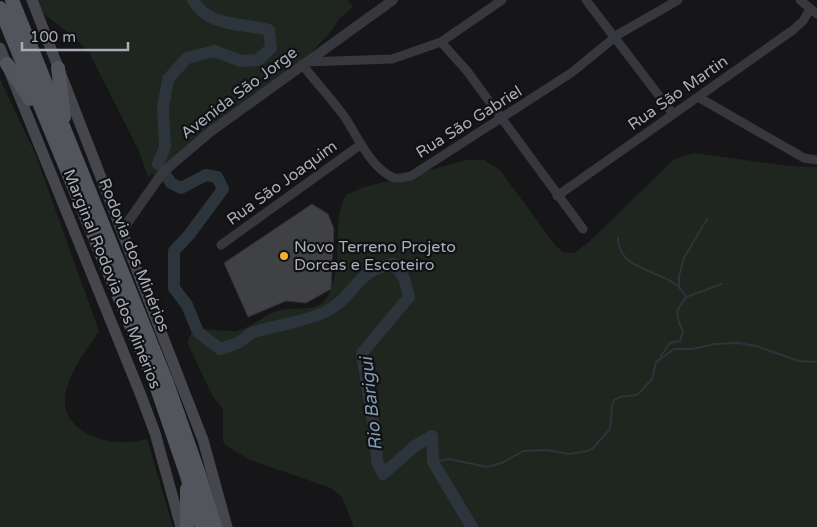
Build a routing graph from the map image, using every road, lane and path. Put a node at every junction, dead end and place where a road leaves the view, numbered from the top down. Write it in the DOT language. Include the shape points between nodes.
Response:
graph roads {
  1 [pos="12,0"];
  2 [pos="32,0"];
  3 [pos="393,0"];
  4 [pos="502,0"];
  5 [pos="586,0"];
  6 [pos="678,0"];
  7 [pos="800,0"];
  8 [pos="0,8"];
  9 [pos="813,11"];
  10 [pos="614,38"];
  11 [pos="441,42"];
  12 [pos="0,48"];
  13 [pos="303,63"];
  14 [pos="7,64"];
  15 [pos="58,68"];
  16 [pos="698,97"];
  17 [pos="673,114"];
  18 [pos="502,119"];
  19 [pos="46,123"];
  20 [pos="67,137"];
  21 [pos="360,145"];
  22 [pos="817,160"];
  23 [pos="558,196"];
  24 [pos="123,229"];
  25 [pos="583,229"];
  26 [pos="221,245"];
  27 [pos="187,476"];
  28 [pos="181,527"];
  29 [pos="187,527"];
  30 [pos="202,527"];
  31 [pos="215,527"];
  32 [pos="227,527"];
  1 -- 20 [label="main road, Rodovia dos Minérios"];
  2 -- 15 [label="main road, Marginal Rodovia dos Minérios"];
  3 -- 13 [label="street, Avenida São Jorge"];
  4 -- 11 [label="street"];
  5 -- 10 [label="street"];
  6 -- 10 [label="street, Rua São Gabriel"];
  7 -- 9 [label="street"];
  8 -- 19 [label="main road, Rodovia dos Minérios"];
  9 -- 16 [label="street, Rua São Martin" via="793,30"];
  10 -- 17 [label="street"];
  10 -- 18 [label="street, Rua São Gabriel" via="571,74"];
  11 -- 13 [label="street" via="392,59"];
  11 -- 18 [label="street"];
  12 -- 14 [label="main road, Marginal Rodovia dos Minérios"];
  13 -- 21 [label="street, Rua São Gabriel" via="346,120"];
  13 -- 24 [label="street, Avenida São Jorge" via="217,126 163,172"];
  14 -- 19 [label="main road"];
  14 -- 28 [label="main road, Marginal Rodovia dos Minérios" via="140,393 155,433"];
  15 -- 20 [label="main road"];
  15 -- 24 [label="main road, Marginal Rodovia dos Minérios"];
  16 -- 17 [label="street, Rua São Martin"];
  16 -- 22 [label="street" via="804,158"];
  17 -- 23 [label="street, Rua São Martin"];
  18 -- 21 [label="street, Rua São Gabriel" via="411,176 394,178"];
  18 -- 23 [label="street"];
  19 -- 27 [label="main road, Rodovia dos Minérios" via="156,388"];
  20 -- 31 [label="main road, Rodovia dos Minérios" via="168,383"];
  21 -- 26 [label="street, Rua São Joaquim"];
  23 -- 25 [label="street"];
  24 -- 32 [label="main road, Marginal Rodovia dos Minérios" via="204,440"];
  27 -- 29 [label="main road"];
  27 -- 30 [label="main road, Rodovia dos Minérios"];
}
